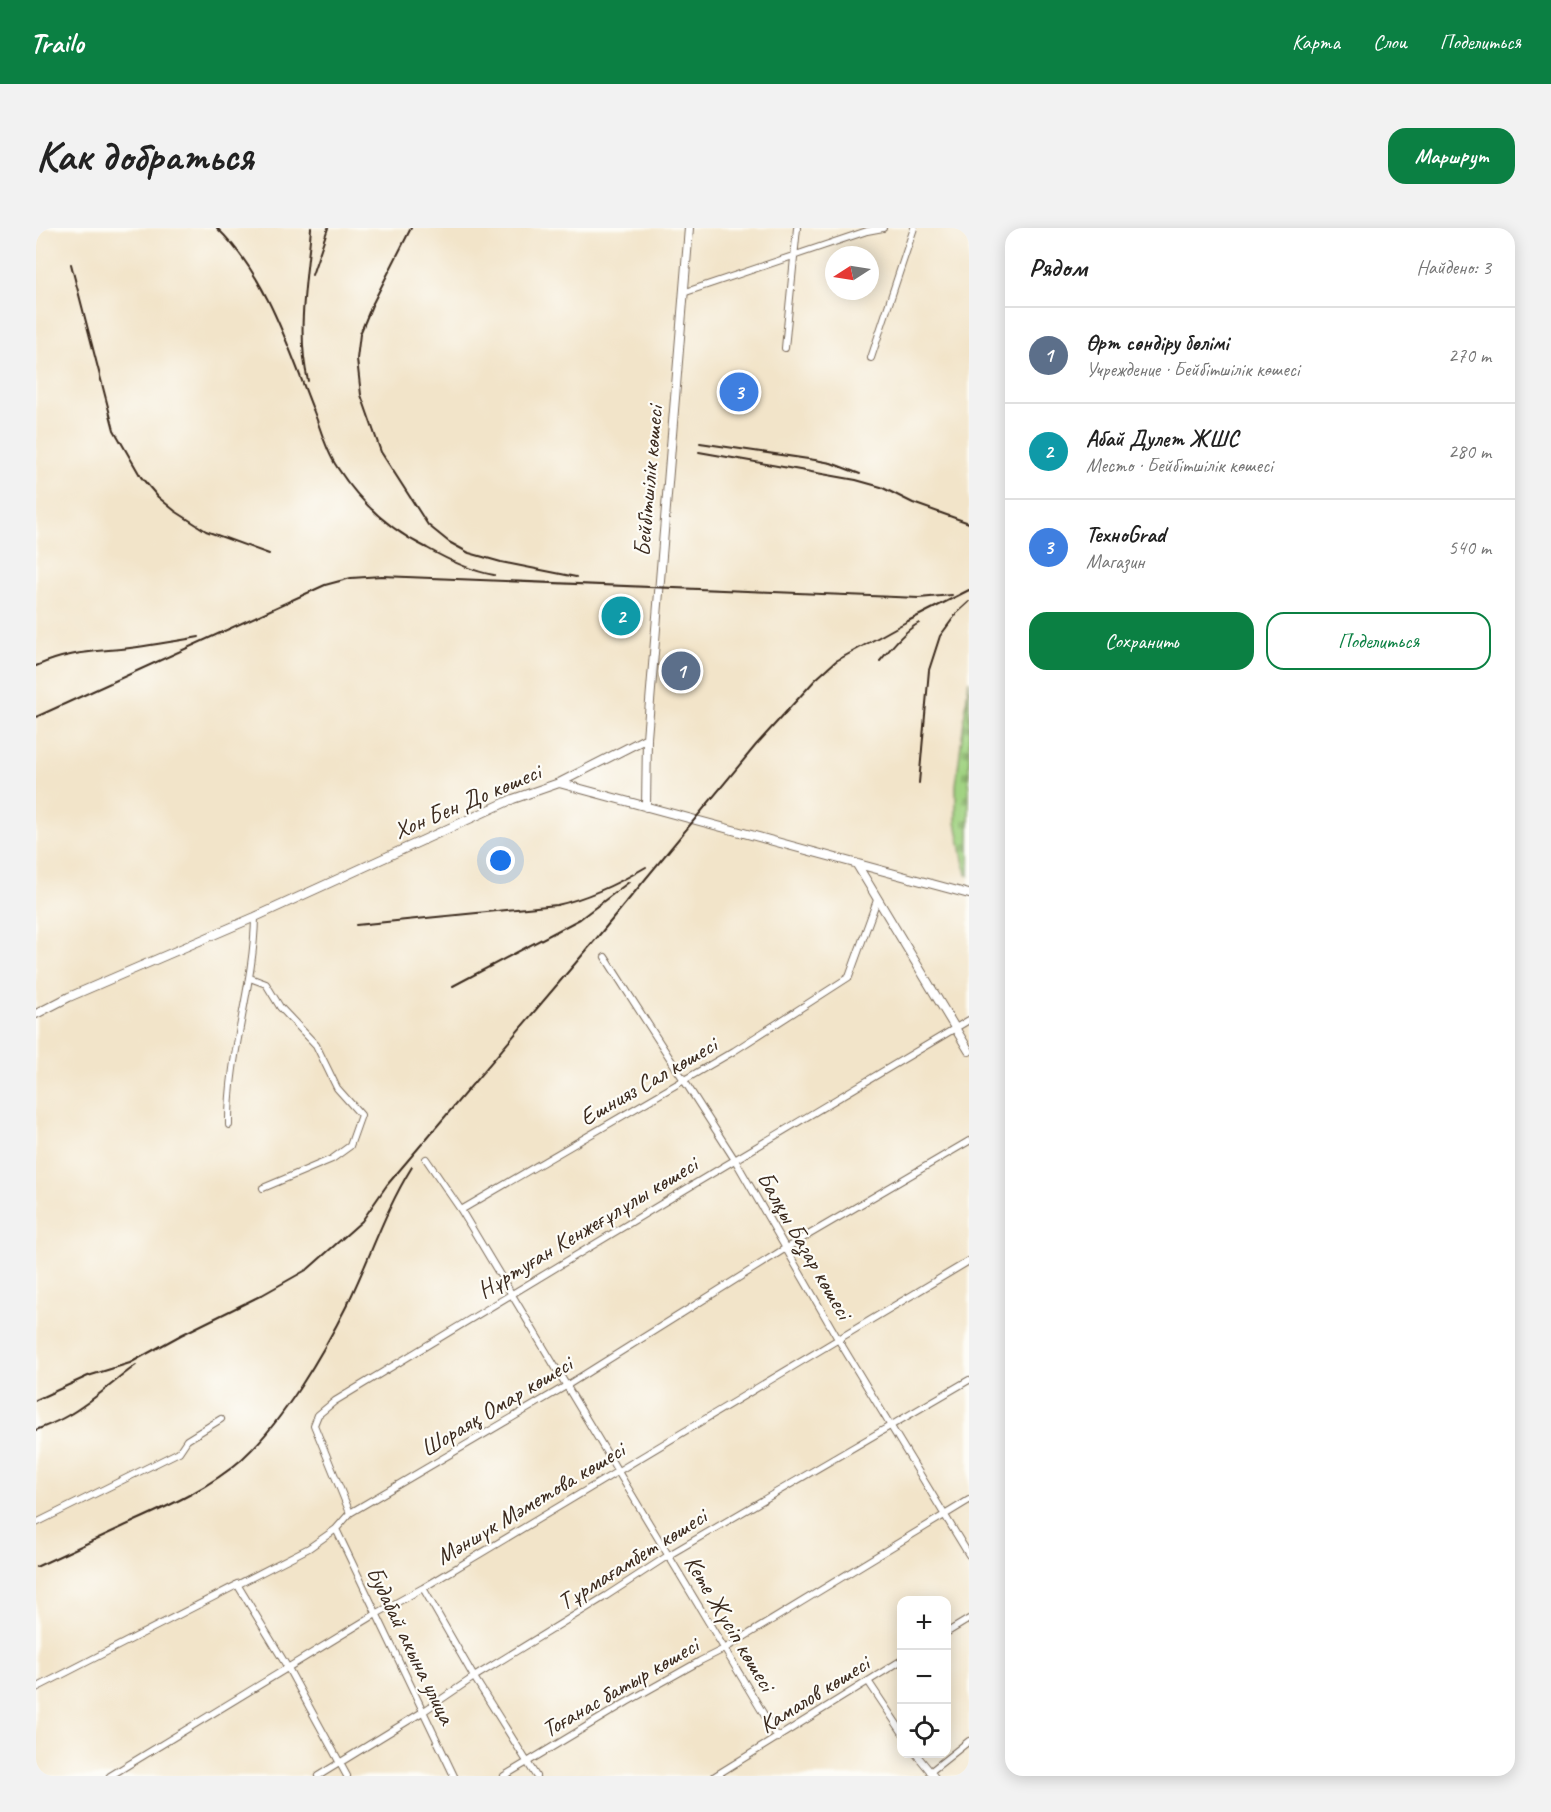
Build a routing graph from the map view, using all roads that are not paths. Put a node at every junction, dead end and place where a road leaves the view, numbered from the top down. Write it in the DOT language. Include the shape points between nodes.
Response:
graph roads {
  1 [pos="689,228"];
  2 [pos="797,228"];
  3 [pos="883,228"];
  4 [pos="914,228"];
  5 [pos="867,229"];
  6 [pos="794,254"];
  7 [pos="683,293"];
  8 [pos="785,348"];
  9 [pos="871,358"];
  10 [pos="647,738"];
  11 [pos="559,783"];
  12 [pos="646,807"];
  13 [pos="856,864"];
  14 [pos="969,894"];
  15 [pos="877,900"];
  16 [pos="255,916"];
  17 [pos="605,957"];
  18 [pos="250,978"];
  19 [pos="36,1014"];
  20 [pos="969,1020"];
  21 [pos="956,1028"];
  22 [pos="969,1051"];
  23 [pos="684,1080"];
  24 [pos="229,1125"];
  25 [pos="969,1141"];
  26 [pos="426,1159"];
  27 [pos="735,1160"];
  28 [pos="263,1188"];
  29 [pos="461,1210"];
  30 [pos="786,1248"];
  31 [pos="969,1261"];
  32 [pos="512,1293"];
  33 [pos="838,1339"];
  34 [pos="969,1380"];
  35 [pos="566,1386"];
  36 [pos="221,1419"];
  37 [pos="892,1426"];
  38 [pos="618,1471"];
  39 [pos="969,1500"];
  40 [pos="350,1513"];
  41 [pos="945,1514"];
  42 [pos="36,1524"];
  43 [pos="336,1529"];
  44 [pos="669,1555"];
  45 [pos="969,1555"];
  46 [pos="237,1584"];
  47 [pos="423,1588"];
  48 [pos="376,1614"];
  49 [pos="969,1619"];
  50 [pos="951,1629"];
  51 [pos="724,1649"];
  52 [pos="897,1663"];
  53 [pos="288,1668"];
  54 [pos="474,1677"];
  55 [pos="868,1681"];
  56 [pos="36,1688"];
  57 [pos="424,1711"];
  58 [pos="897,1724"];
  59 [pos="778,1738"];
  60 [pos="969,1741"];
  61 [pos="919,1758"];
  62 [pos="527,1761"];
  63 [pos="339,1763"];
  64 [pos="932,1774"];
  65 [pos="110,1776"];
  66 [pos="318,1776"];
  67 [pos="347,1776"];
  68 [pos="454,1776"];
  69 [pos="504,1776"];
  70 [pos="536,1776"];
  71 [pos="715,1776"];
  1 -- 7 [label="street, Бейбітшілік көшесі"];
  2 -- 6 [label="street"];
  3 -- 5 [label="street"];
  4 -- 9 [label="street"];
  5 -- 6 [label="street"];
  6 -- 7 [label="street"];
  6 -- 8 [label="street"];
  7 -- 10 [label="street, Бейбітшілік көшесі"];
  10 -- 11 [label="street"];
  10 -- 12 [label="street, Бейбітшілік көшесі"];
  11 -- 12 [label="street, Хон Бен До көшесі"];
  11 -- 16 [label="street, Хон Бен До көшесі" via="513,799"];
  12 -- 13 [label="street, Хон Бен До көшесі"];
  13 -- 14 [label="street, Хон Бен До көшесі"];
  13 -- 15 [label="street"];
  15 -- 21 [label="street"];
  15 -- 23 [label="street, Ешнияз Сал көшесі" via="849,977"];
  16 -- 18 [label="street"];
  16 -- 19 [label="street, Хон Бен До көшесі"];
  17 -- 23 [label="street, Балқы Базар көшесі"];
  18 -- 24 [label="street" via="229,1101"];
  18 -- 28 [label="street" via="266,984 280,1007 316,1045 337,1088 361,1115 350,1146 332,1159"];
  20 -- 21 [label="street, Нұртуған Кенжеғұлұлы көшесі"];
  21 -- 22 [label="street"];
  21 -- 27 [label="street, Нұртуған Кенжеғұлұлы көшесі"];
  23 -- 27 [label="street, Балқы Базар көшесі"];
  23 -- 29 [label="street, Ешнияз Сал көшесі"];
  25 -- 30 [label="street, Шораяқ Омар көшесі"];
  26 -- 29 [label="street, Кете Жүсіп көшесі"];
  27 -- 30 [label="street, Балқы Базар көшесі"];
  27 -- 32 [label="street, Нұртуған Кенжеғұлұлы көшесі"];
  29 -- 32 [label="street, Кете Жүсіп көшесі"];
  30 -- 33 [label="street, Балқы Базар көшесі"];
  30 -- 35 [label="street, Шораяқ Омар көшесі"];
  31 -- 33 [label="street, Мәншүк Мәметова көшесі"];
  32 -- 35 [label="street, Кете Жүсіп көшесі"];
  32 -- 40 [label="street, Нұртуған Кенжеғұлұлы көшесі" via="318,1415 314,1425"];
  33 -- 37 [label="street, Балқы Базар көшесі"];
  33 -- 38 [label="street, Мәншүк Мәметова көшесі"];
  34 -- 37 [label="street, Тұрмағамбет көшесі"];
  35 -- 38 [label="street, Кете Жүсіп көшесі"];
  35 -- 40 [label="street, Шораяқ Омар көшесі"];
  36 -- 42 [label="street" via="187,1440 178,1452"];
  37 -- 41 [label="street, Балқы Базар көшесі"];
  37 -- 44 [label="street, Тұрмағамбет көшесі"];
  38 -- 44 [label="street, Кете Жүсіп көшесі"];
  38 -- 47 [label="street, Мәншүк Мәметова көшесі"];
  39 -- 41 [label="street, Тоғанас батыр көшесі"];
  40 -- 43 [label="street, Шораяқ Омар көшесі"];
  41 -- 45 [label="street, Балқы Базар көшесі"];
  41 -- 51 [label="street, Тоғанас батыр көшесі"];
  43 -- 46 [label="street, Шораяқ Омар көшесі" via="309,1548"];
  43 -- 48 [label="street, Будабай акына улица"];
  44 -- 51 [label="street, Кете Жүсіп көшесі"];
  44 -- 54 [label="street, Тұрмағамбет көшесі"];
  46 -- 53 [label="street"];
  46 -- 56 [label="street, Шораяқ Омар көшесі"];
  47 -- 48 [label="street, Мәншүк Мәметова көшесі"];
  47 -- 54 [label="street"];
  48 -- 53 [label="street, Мәншүк Мәметова көшесі"];
  48 -- 57 [label="street, Будабай акына улица"];
  49 -- 50 [label="street"];
  51 -- 59 [label="street, Кете Жүсіп көшесі"];
  51 -- 62 [label="street, Тоғанас батыр көшесі"];
  52 -- 55 [label="street, Камалов көшесі"];
  53 -- 63 [label="street"];
  53 -- 65 [label="street, Мәншүк Мәметова көшесі"];
  54 -- 57 [label="street, Тұрмағамбет көшесі"];
  54 -- 62 [label="street"];
  55 -- 58 [label="street"];
  55 -- 59 [label="street, Камалов көшесі"];
  57 -- 63 [label="street, Тұрмағамбет көшесі"];
  57 -- 68 [label="street, Будабай акына улица"];
  59 -- 71 [label="street, Камалов көшесі"];
  60 -- 64 [label="street"];
  61 -- 64 [label="street"];
  62 -- 69 [label="street, Тоғанас батыр көшесі"];
  62 -- 70 [label="street"];
  63 -- 66 [label="street, Тұрмағамбет көшесі"];
  63 -- 67 [label="street"];
}
